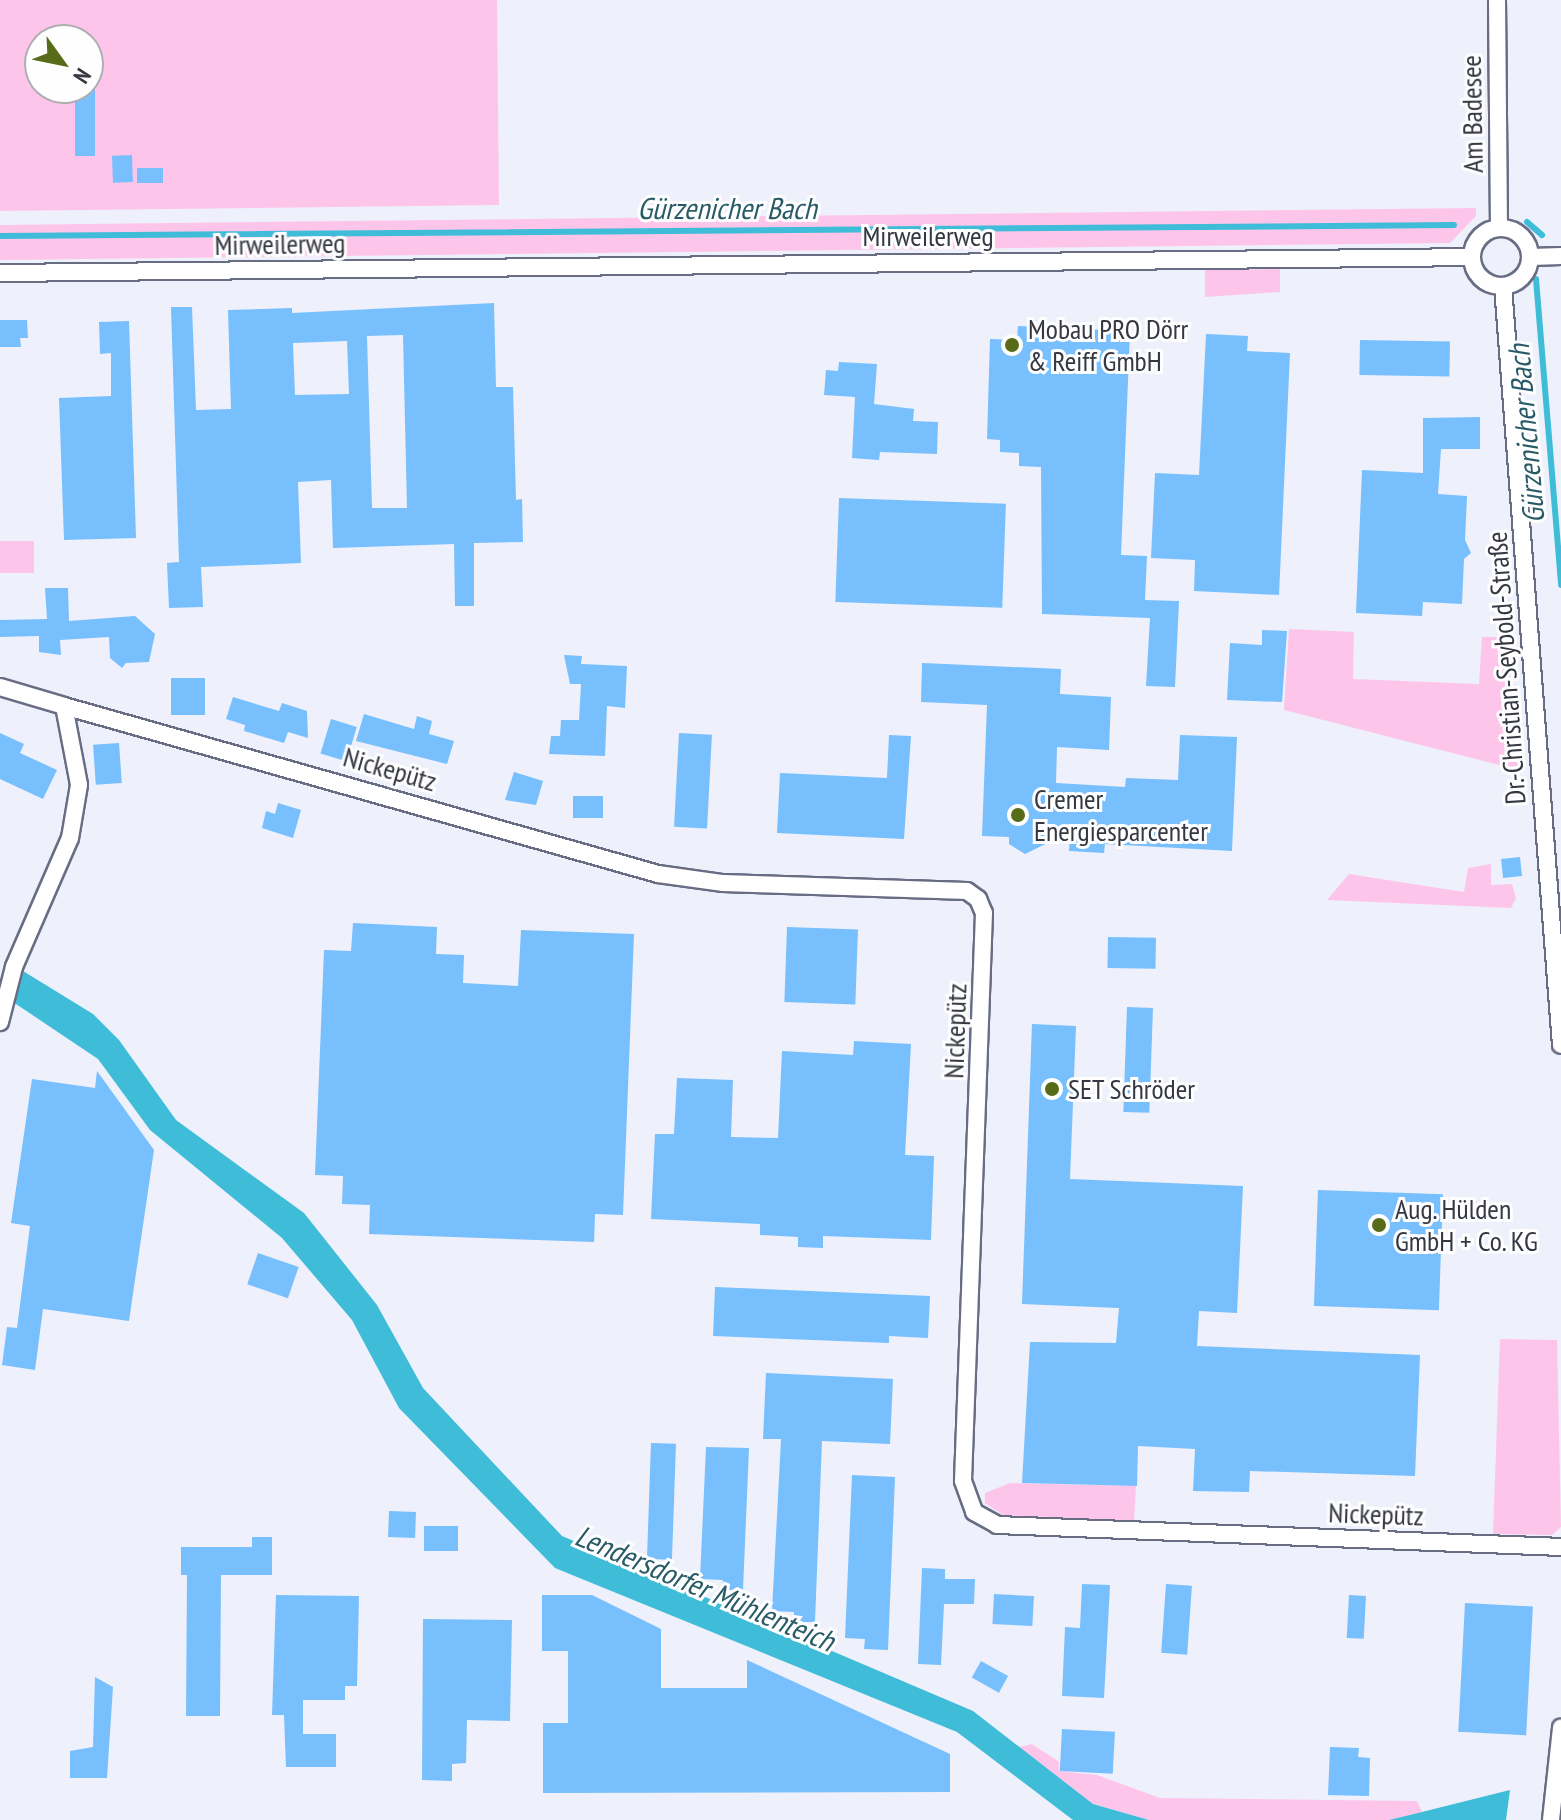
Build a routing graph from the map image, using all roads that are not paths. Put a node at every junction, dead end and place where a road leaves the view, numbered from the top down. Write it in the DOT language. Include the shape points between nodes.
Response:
graph roads {
  1 [pos="1497,0"];
  2 [pos="1499,228"];
  3 [pos="1561,256"];
  4 [pos="1472,257"];
  5 [pos="1531,257"];
  6 [pos="0,273"];
  7 [pos="1503,286"];
  8 [pos="0,687"];
  9 [pos="64,706"];
  10 [pos="0,1022"];
  11 [pos="1561,1045"];
  12 [pos="1561,1547"];
  13 [pos="1561,1728"];
  14 [pos="1551,1820"];
  1 -- 2 [label="street, Am Badesee"];
  2 -- 4 [label="street" via="1480,237"];
  2 -- 5 [label="street" via="1521,235"];
  3 -- 5 [label="street"];
  4 -- 6 [label="street, Mirweilerweg"];
  4 -- 7 [label="street" via="1481,278"];
  5 -- 7 [label="street" via="1523,277"];
  7 -- 11 [label="street, Dr.-Christian-Seybold-Straße"];
  8 -- 9 [label="street, Nickepütz"];
  9 -- 10 [label="street" via="77,760 76,814 63,861 14,967"];
  9 -- 12 [label="street, Nickepütz" via="658,874 723,883 967,891 984,913 963,1481 974,1512 997,1525"];
  13 -- 14 [label="street"];
}
